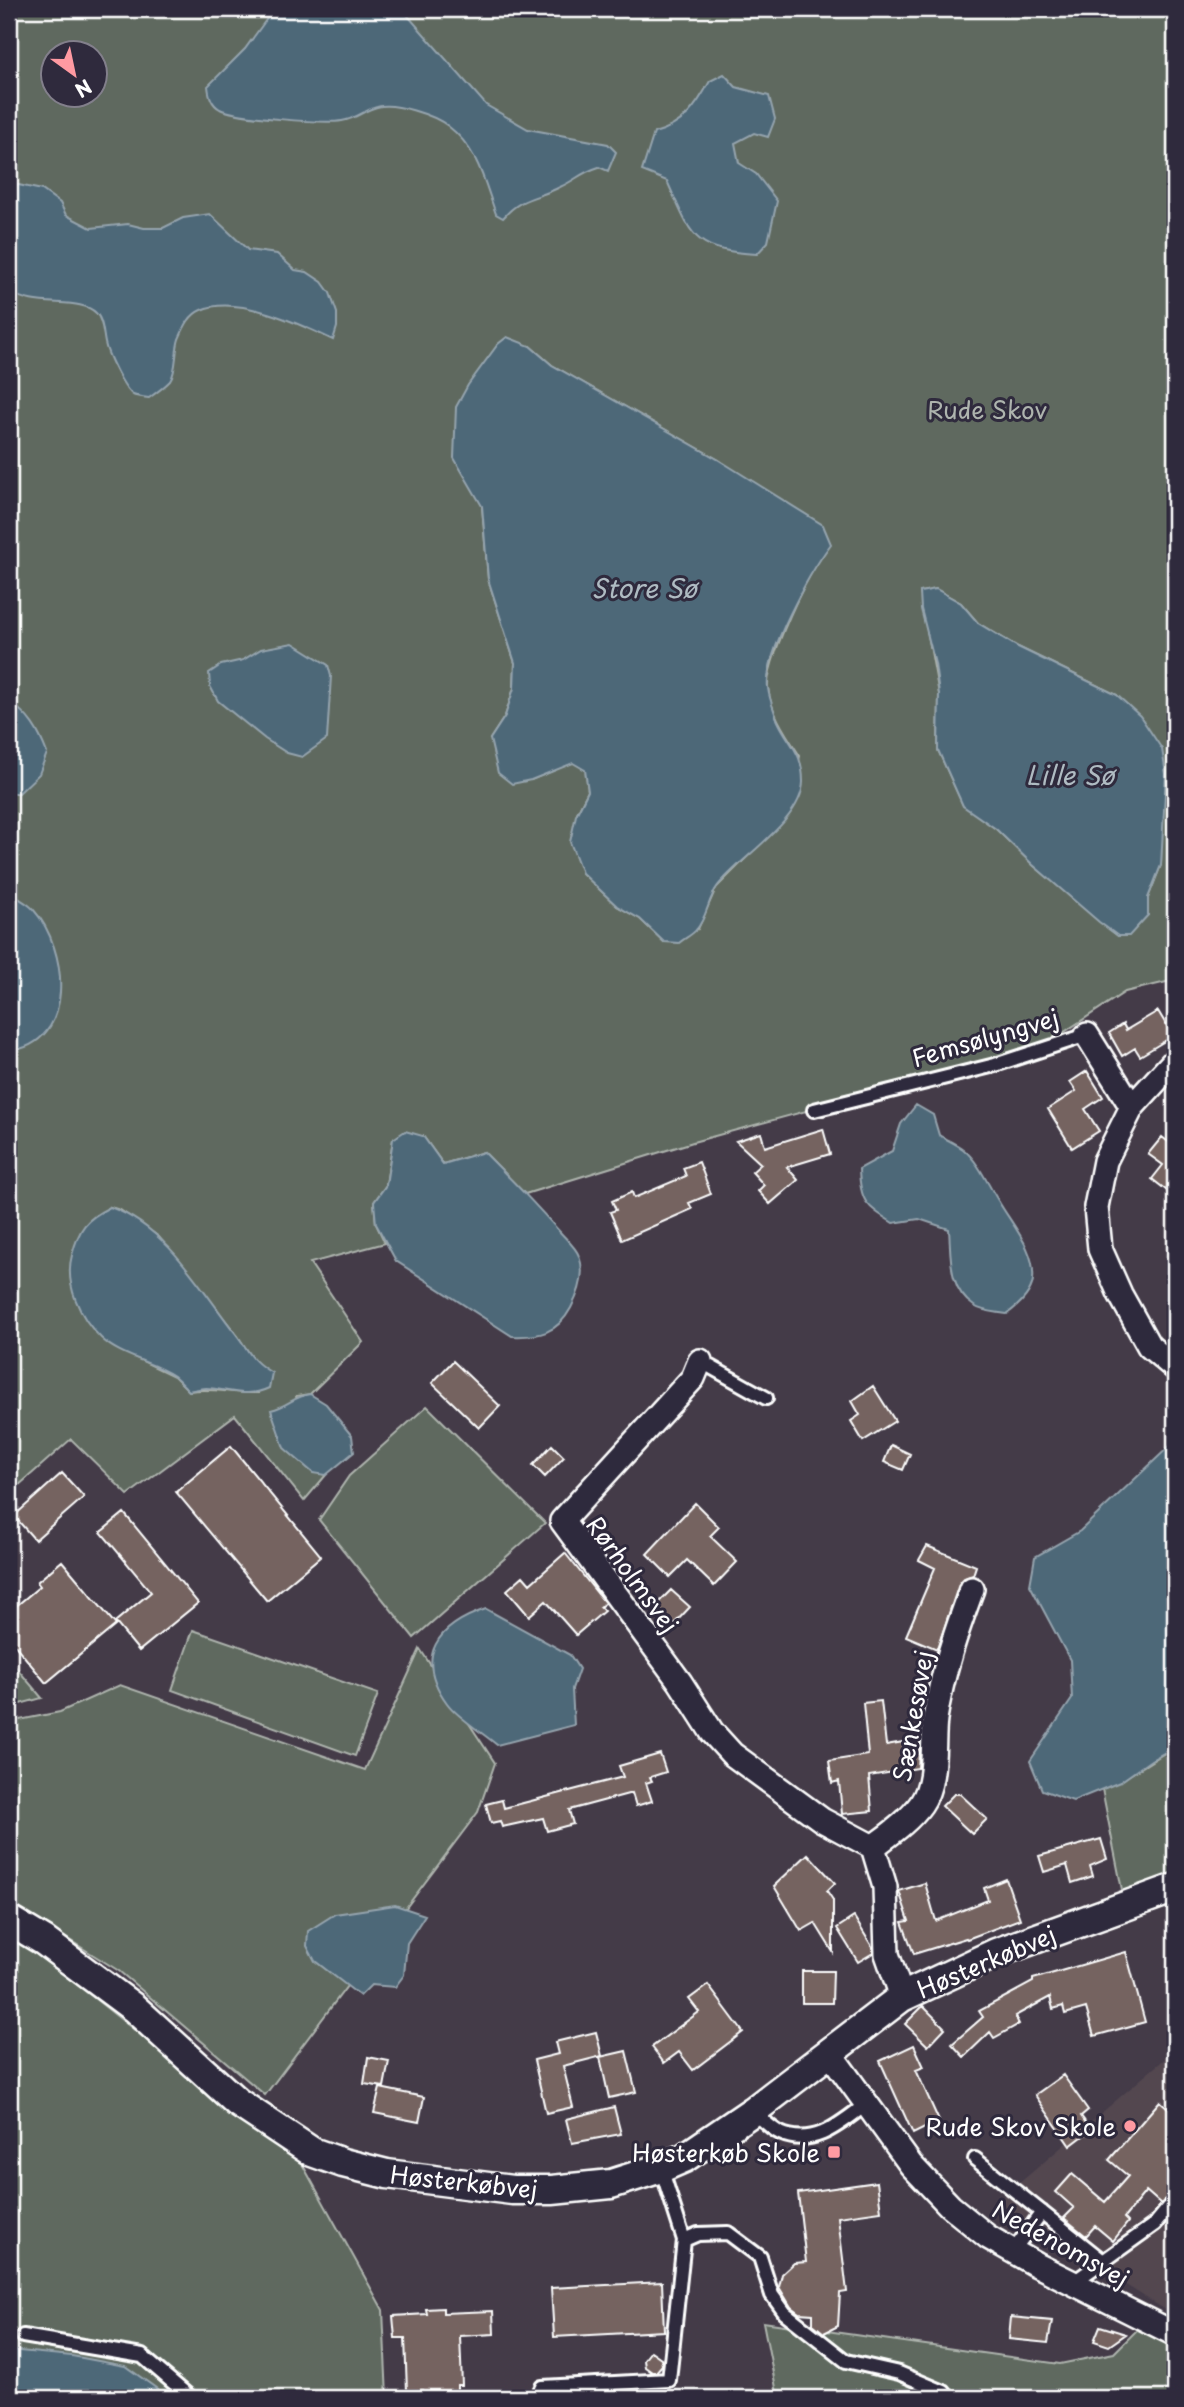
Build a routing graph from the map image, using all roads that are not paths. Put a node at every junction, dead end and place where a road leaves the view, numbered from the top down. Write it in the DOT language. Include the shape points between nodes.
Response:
graph roads {
  1 [pos="1087,1035"];
  2 [pos="1175,1060"];
  3 [pos="1132,1107"];
  4 [pos="814,1110"];
  5 [pos="699,1361"];
  6 [pos="1175,1368"];
  7 [pos="766,1398"];
  8 [pos="972,1589"];
  9 [pos="873,1847"];
  10 [pos="1175,1888"];
  11 [pos="9,1920"];
  12 [pos="902,1997"];
  13 [pos="828,2052"];
  14 [pos="866,2105"];
  15 [pos="753,2111"];
  16 [pos="975,2159"];
  17 [pos="661,2168"];
  18 [pos="1175,2200"];
  19 [pos="1042,2212"];
  20 [pos="684,2240"];
  21 [pos="1013,2251"];
  22 [pos="1103,2261"];
  23 [pos="1074,2283"];
  24 [pos="1175,2334"];
  25 [pos="23,2336"];
  26 [pos="191,2398"];
  27 [pos="537,2398"];
  28 [pos="948,2398"];
  1 -- 3 [label="street, Femsølyngvej"];
  1 -- 4 [label="lane, Femsølyngvej" via="995,1065"];
  2 -- 3 [label="street"];
  3 -- 6 [label="street" via="1105,1161 1096,1208 1100,1249 1149,1346"];
  5 -- 7 [label="lane, Rørholmsvej"];
  5 -- 9 [label="street, Rørholmsvej" via="693,1378 562,1521 732,1754 821,1820"];
  8 -- 9 [label="street, Sænkesøvej" via="950,1647 923,1802"];
  9 -- 12 [label="street" via="885,1887 887,1954"];
  10 -- 12 [label="street, Høsterkøbvej" via="996,1953"];
  11 -- 17 [label="street, Høsterkøbvej" via="134,2008 237,2102 312,2152 387,2174 512,2190 582,2189"];
  12 -- 13 [label="street, Høsterkøbvej"];
  13 -- 14 [label="street, Nedenomsvej"];
  13 -- 15 [label="street, Høsterkøbvej"];
  14 -- 15 [label="lane" via="833,2129 805,2139 779,2132"];
  14 -- 21 [label="street, Nedenomsvej" via="911,2165 950,2206"];
  15 -- 17 [label="street, Høsterkøbvej" via="705,2145"];
  16 -- 19 [label="lane"];
  17 -- 20 [label="lane"];
  18 -- 22 [label="lane" via="1155,2224"];
  19 -- 21 [label="lane"];
  19 -- 22 [label="lane"];
  20 -- 27 [label="lane" via="669,2380 542,2387"];
  20 -- 28 [label="lane" via="698,2234 728,2233 760,2257 772,2295 785,2313 846,2361 899,2373 944,2392"];
  21 -- 23 [label="street, Nedenomsvej"];
  22 -- 23 [label="lane"];
  23 -- 24 [label="street, Nedenomsvej"];
  25 -- 26 [label="lane" via="142,2356"];
}
